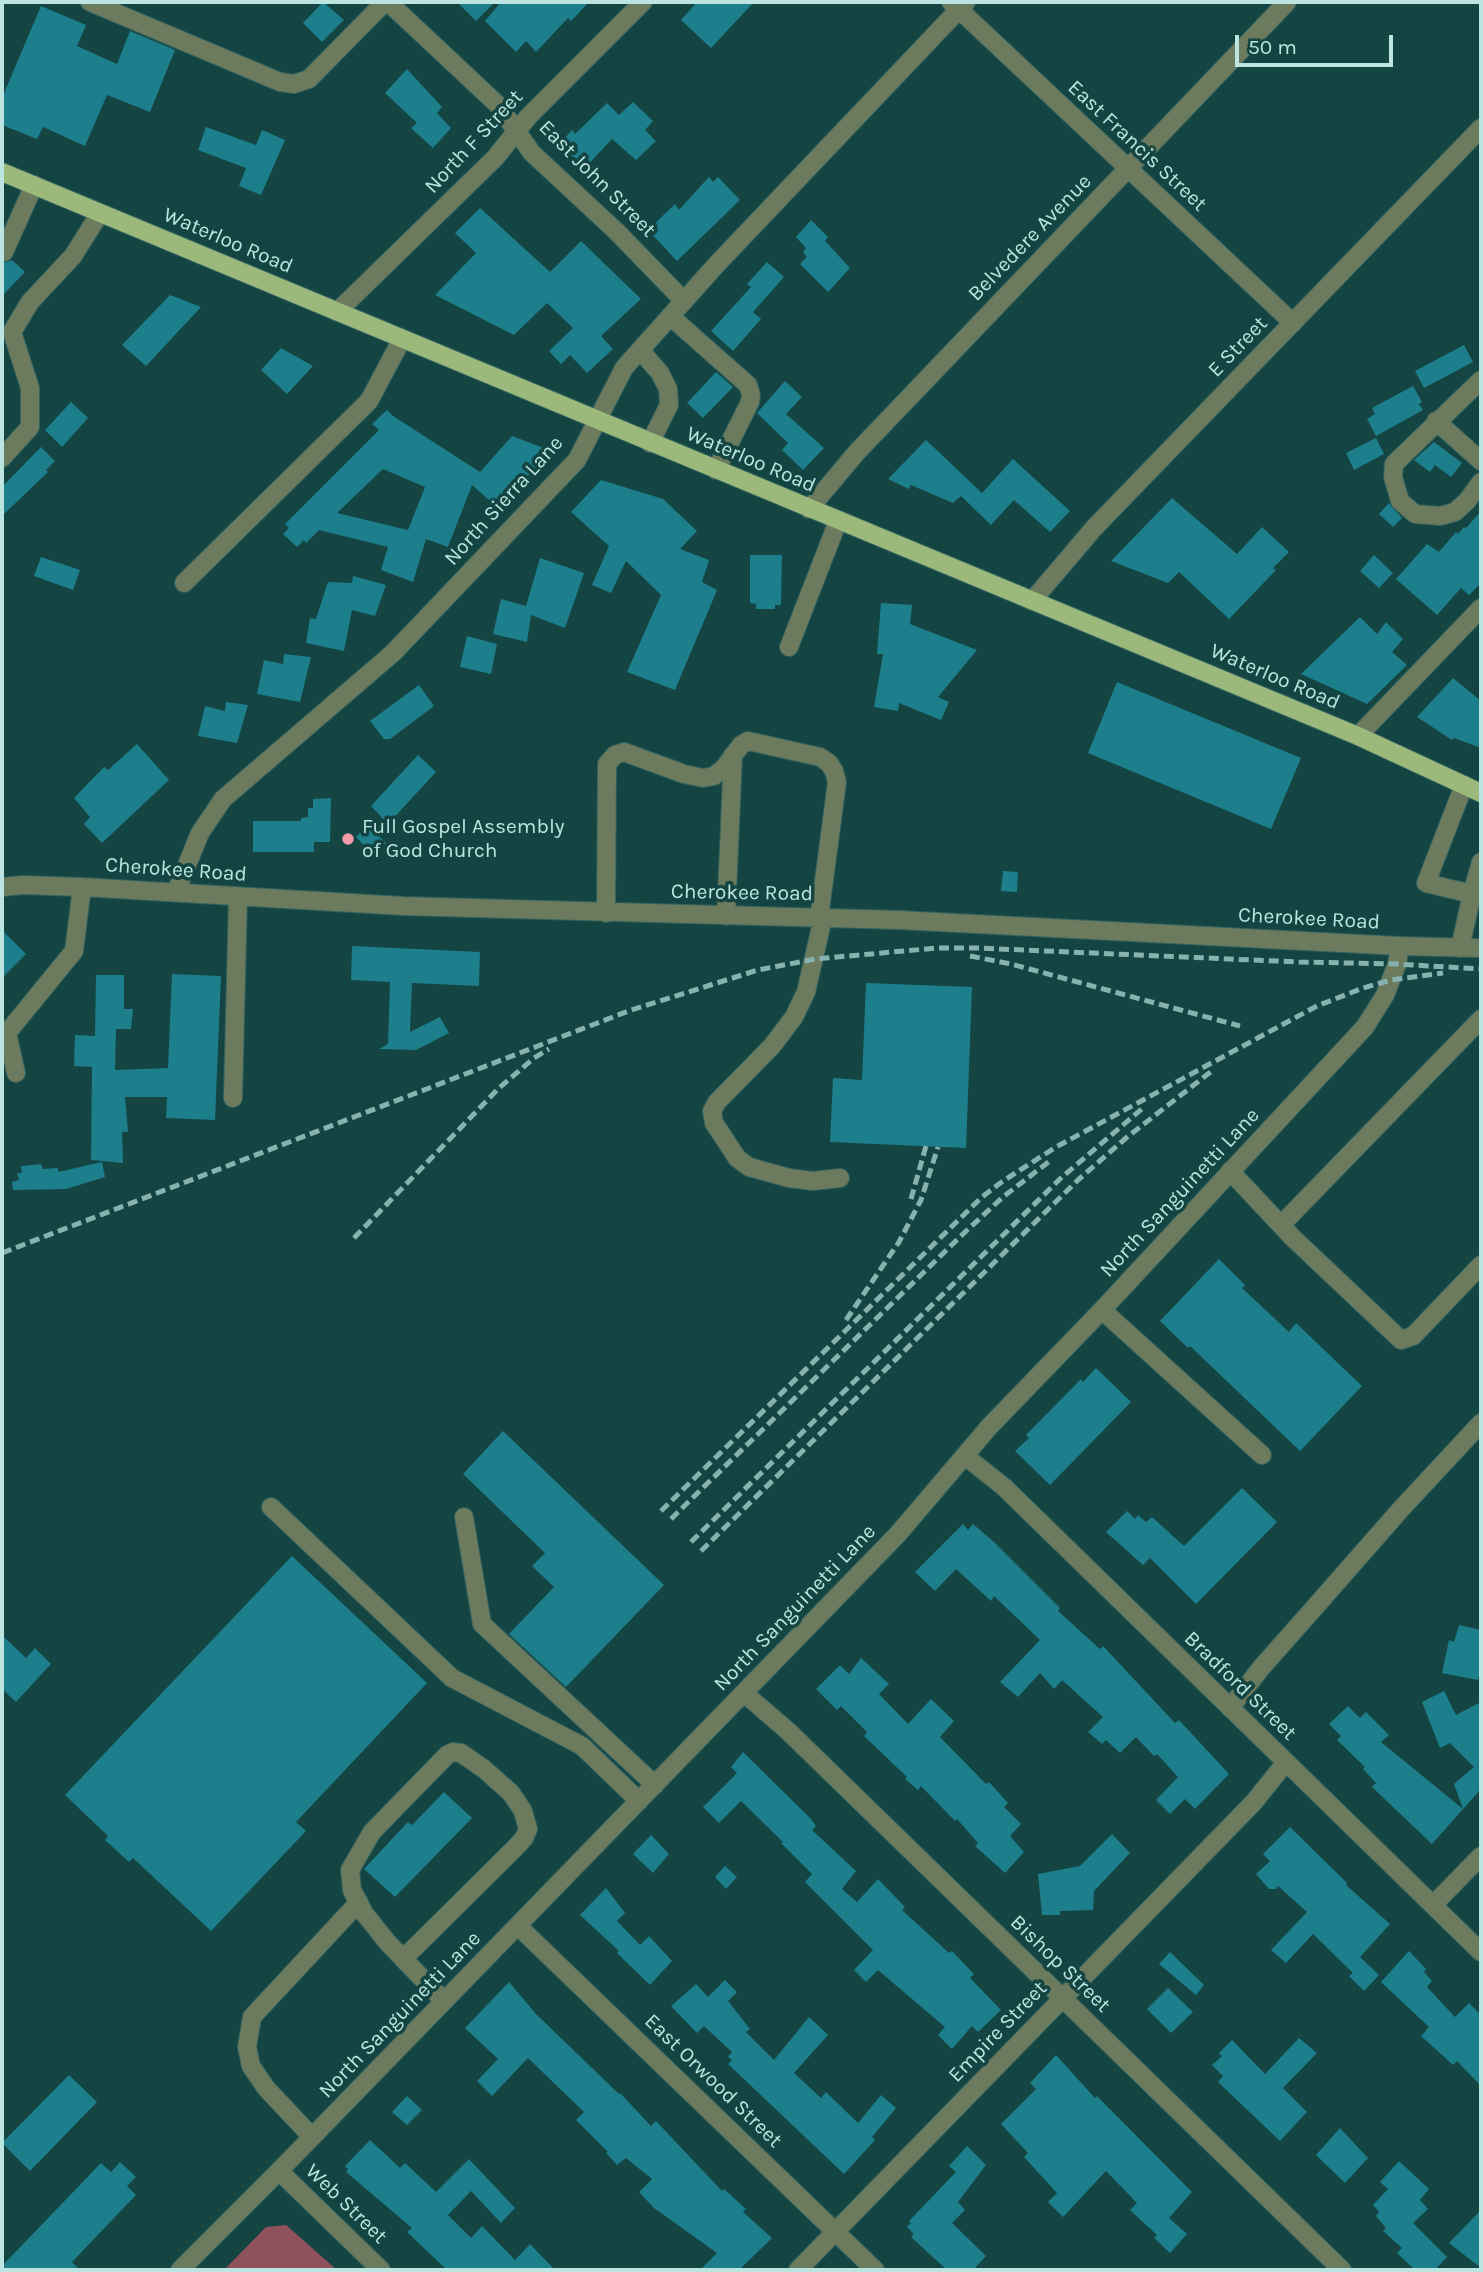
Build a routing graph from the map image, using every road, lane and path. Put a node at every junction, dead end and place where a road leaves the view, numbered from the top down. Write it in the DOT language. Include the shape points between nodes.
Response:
graph roads {
  1 [pos="90,2"];
  2 [pos="386,2"];
  3 [pos="643,2"];
  4 [pos="1287,2"];
  5 [pos="958,4"];
  6 [pos="1481,128"];
  7 [pos="517,131"];
  8 [pos="1128,168"];
  9 [pos="2,172"];
  10 [pos="34,185"];
  11 [pos="100,213"];
  12 [pos="2,251"];
  13 [pos="684,301"];
  14 [pos="337,312"];
  15 [pos="670,316"];
  16 [pos="1293,323"];
  17 [pos="402,339"];
  18 [pos="640,350"];
  19 [pos="1481,380"];
  20 [pos="597,420"];
  21 [pos="1437,421"];
  22 [pos="650,443"];
  23 [pos="2,458"];
  24 [pos="1481,461"];
  25 [pos="716,470"];
  26 [pos="1481,482"];
  27 [pos="809,509"];
  28 [pos="838,521"];
  29 [pos="184,583"];
  30 [pos="1031,601"];
  31 [pos="1481,608"];
  32 [pos="789,647"];
  33 [pos="1358,736"];
  34 [pos="733,754"];
  35 [pos="1464,785"];
  36 [pos="1481,793"];
  37 [pos="1481,862"];
  38 [pos="2,887"];
  39 [pos="82,887"];
  40 [pos="176,892"];
  41 [pos="1472,894"];
  42 [pos="238,897"];
  43 [pos="606,913"];
  44 [pos="726,916"];
  45 [pos="821,918"];
  46 [pos="1400,946"];
  47 [pos="1460,948"];
  48 [pos="1481,948"];
  49 [pos="1481,1019"];
  50 [pos="16,1073"];
  51 [pos="233,1098"];
  52 [pos="1230,1171"];
  53 [pos="840,1178"];
  54 [pos="1281,1225"];
  55 [pos="1481,1265"];
  56 [pos="1102,1310"];
  57 [pos="1481,1423"];
  58 [pos="1262,1455"];
  59 [pos="965,1456"];
  60 [pos="271,1507"];
  61 [pos="464,1517"];
  62 [pos="744,1693"];
  63 [pos="1230,1708"];
  64 [pos="1286,1762"];
  65 [pos="655,1785"];
  66 [pos="639,1801"];
  67 [pos="1481,1856"];
  68 [pos="359,1902"];
  69 [pos="1433,1905"];
  70 [pos="518,1926"];
  71 [pos="1481,1952"];
  72 [pos="403,1959"];
  73 [pos="1062,1999"];
  74 [pos="444,2001"];
  75 [pos="312,2137"];
  76 [pos="279,2171"];
  77 [pos="836,2232"];
  78 [pos="180,2270"];
  79 [pos="381,2270"];
  80 [pos="798,2270"];
  81 [pos="875,2270"];
  82 [pos="1342,2270"];
  1 -- 2 [label="street" via="294,84 309,79"];
  2 -- 7 [label="street, East John Street" via="498,105"];
  3 -- 7 [label="street, North F Street"];
  4 -- 8 [label="street, Belvedere Avenue"];
  5 -- 8 [label="street, East Francis Street"];
  5 -- 13 [label="street, North Sierra Lane"];
  6 -- 16 [label="street, E Street"];
  7 -- 13 [label="street, East John Street" via="532,153"];
  7 -- 14 [label="street, North F Street"];
  8 -- 16 [label="street, East Francis Street"];
  8 -- 27 [label="street, Belvedere Avenue" via="857,452"];
  9 -- 10 [label="main road, Waterloo Road"];
  10 -- 11 [label="main road, Waterloo Road"];
  10 -- 12 [label="street"];
  11 -- 14 [label="main road, Waterloo Road"];
  11 -- 23 [label="street" via="73,256 30,302 12,332 30,388 30,427"];
  13 -- 15 [label="street, North Sierra Lane"];
  14 -- 17 [label="main road, Waterloo Road"];
  15 -- 18 [label="street, North Sierra Lane"];
  15 -- 25 [label="street" via="748,385 751,395"];
  16 -- 30 [label="street, E Street" via="1094,528"];
  17 -- 20 [label="main road, Waterloo Road"];
  17 -- 29 [label="street" via="369,401"];
  18 -- 20 [label="street, North Sierra Lane" via="616,380"];
  18 -- 22 [label="street" via="668,389 668,405"];
  19 -- 21 [label="street"];
  20 -- 22 [label="main road, Waterloo Road"];
  20 -- 40 [label="street, North Sierra Lane" via="577,460 393,653 223,799 200,833"];
  21 -- 24 [label="street"];
  21 -- 26 [label="street" via="1394,464 1400,501 1415,514 1440,516 1455,512"];
  22 -- 25 [label="main road, Waterloo Road"];
  25 -- 27 [label="main road, Waterloo Road"];
  27 -- 28 [label="main road, Waterloo Road"];
  28 -- 30 [label="main road, Waterloo Road"];
  28 -- 32 [label="street"];
  30 -- 33 [label="main road, Waterloo Road"];
  31 -- 33 [label="street"];
  33 -- 35 [label="main road, Waterloo Road"];
  34 -- 43 [label="street" via="724,768 703,778 624,752 607,764"];
  34 -- 44 [label="street"];
  34 -- 45 [label="street" via="748,741 820,757 834,771"];
  35 -- 36 [label="main road, Waterloo Road"];
  35 -- 41 [label="street" via="1426,883"];
  37 -- 41 [label="street"];
  38 -- 39 [label="street, Cherokee Road"];
  39 -- 40 [label="street, Cherokee Road"];
  39 -- 50 [label="street" via="74,951 7,1033"];
  40 -- 42 [label="street, Cherokee Road"];
  41 -- 47 [label="street"];
  42 -- 43 [label="street, Cherokee Road"];
  42 -- 51 [label="street"];
  43 -- 44 [label="street, Cherokee Road"];
  44 -- 45 [label="street, Cherokee Road"];
  45 -- 46 [label="street, Cherokee Road"];
  45 -- 53 [label="street" via="807,992 794,1017 712,1111 714,1123 737,1158 749,1167 813,1181"];
  46 -- 47 [label="street, Cherokee Road"];
  46 -- 52 [label="street, North Sanguinetti Lane" via="1385,995 1365,1027"];
  47 -- 48 [label="street, Cherokee Road"];
  49 -- 54 [label="street"];
  52 -- 54 [label="street"];
  52 -- 56 [label="street, North Sanguinetti Lane"];
  54 -- 55 [label="street" via="1401,1339 1413,1336"];
  56 -- 58 [label="street"];
  56 -- 59 [label="street, North Sanguinetti Lane"];
  57 -- 63 [label="street" via="1340,1577"];
  59 -- 62 [label="street, North Sanguinetti Lane" via="898,1534"];
  59 -- 63 [label="street, Bradford Street" via="1004,1487"];
  60 -- 66 [label="street" via="452,1678 582,1746"];
  61 -- 65 [label="street" via="482,1624"];
  62 -- 65 [label="street, North Sanguinetti Lane"];
  62 -- 73 [label="street, Bishop Street"];
  63 -- 64 [label="street, Bradford Street"];
  64 -- 69 [label="street, Bradford Street"];
  64 -- 73 [label="street, Empire Street" via="1254,1802"];
  65 -- 66 [label="street, North Sanguinetti Lane"];
  66 -- 70 [label="street, North Sanguinetti Lane"];
  67 -- 69 [label="street"];
  68 -- 72 [label="street"];
  68 -- 72 [label="street" via="349,1870 359,1850 446,1755 467,1755 511,1793 523,1811 528,1829 524,1838"];
  68 -- 75 [label="street" via="252,2017 247,2047 251,2066"];
  69 -- 71 [label="street, Bradford Street"];
  70 -- 74 [label="street, North Sanguinetti Lane"];
  70 -- 77 [label="street, East Orwood Street"];
  72 -- 74 [label="street"];
  73 -- 77 [label="street, Empire Street"];
  73 -- 82 [label="street, Bishop Street"];
  74 -- 75 [label="street, North Sanguinetti Lane"];
  75 -- 76 [label="street, North Sanguinetti Lane"];
  76 -- 78 [label="street, North Sanguinetti Lane"];
  76 -- 79 [label="street, Web Street"];
  77 -- 80 [label="street, Empire Street"];
  77 -- 81 [label="street, East Orwood Street"];
}
